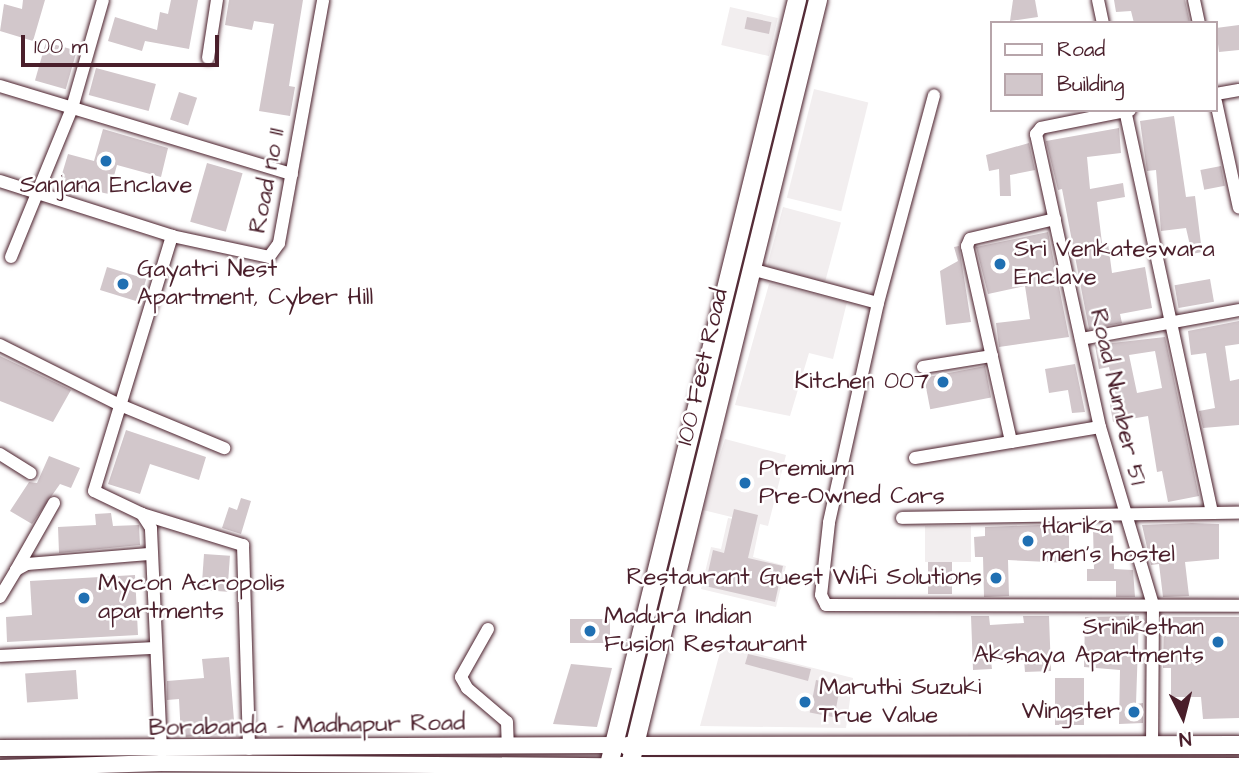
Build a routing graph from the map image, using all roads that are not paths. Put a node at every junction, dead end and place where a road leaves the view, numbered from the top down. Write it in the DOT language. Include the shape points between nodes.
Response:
graph roads {
  1 [pos="103,0"];
  2 [pos="217,0"];
  3 [pos="323,0"];
  4 [pos="797,0"];
  5 [pos="818,0"];
  6 [pos="1098,0"];
  7 [pos="1194,0"];
  8 [pos="1103,21"];
  9 [pos="1199,21"];
  10 [pos="208,58"];
  11 [pos="0,86"];
  12 [pos="1239,90"];
  13 [pos="1218,94"];
  14 [pos="934,95"];
  15 [pos="72,108"];
  16 [pos="1218,111"];
  17 [pos="1122,112"];
  18 [pos="1127,112"];
  19 [pos="292,174"];
  20 [pos="0,181"];
  21 [pos="40,192"];
  22 [pos="1239,208"];
  23 [pos="1055,219"];
  24 [pos="172,236"];
  25 [pos="11,257"];
  26 [pos="751,269"];
  27 [pos="878,303"];
  28 [pos="1239,310"];
  29 [pos="1173,322"];
  30 [pos="1081,340"];
  31 [pos="0,345"];
  32 [pos="992,356"];
  33 [pos="923,367"];
  34 [pos="120,405"];
  35 [pos="1100,427"];
  36 [pos="1011,442"];
  37 [pos="224,448"];
  38 [pos="0,454"];
  39 [pos="915,458"];
  40 [pos="30,473"];
  41 [pos="54,503"];
  42 [pos="1212,513"];
  43 [pos="1239,513"];
  44 [pos="142,514"];
  45 [pos="1124,515"];
  46 [pos="902,518"];
  47 [pos="149,554"];
  48 [pos="16,570"];
  49 [pos="0,597"];
  50 [pos="1153,605"];
  51 [pos="1239,606"];
  52 [pos="488,629"];
  53 [pos="154,648"];
  54 [pos="0,656"];
  55 [pos="615,745"];
  56 [pos="508,746"];
  57 [pos="637,746"];
  58 [pos="1239,746"];
  59 [pos="1152,747"];
  60 [pos="0,748"];
  61 [pos="161,750"];
  62 [pos="249,762"];
  63 [pos="1239,767"];
  64 [pos="0,768"];
  65 [pos="608,769"];
  66 [pos="629,769"];
  67 [pos="1088,771"];
  1 -- 15 [label="street"];
  2 -- 10 [label="street"];
  3 -- 19 [label="street, Road no 11"];
  4 -- 55 [label="main road, 100 Feet Road"];
  5 -- 26 [label="main road, 100 Feet Road"];
  6 -- 8 [label="street"];
  7 -- 9 [label="street"];
  11 -- 15 [label="street"];
  12 -- 13 [label="street"];
  14 -- 27 [label="street"];
  15 -- 19 [label="street"];
  15 -- 21 [label="street"];
  16 -- 22 [label="street"];
  17 -- 23 [label="street, Road Number 51" via="1037,131"];
  18 -- 29 [label="street, Road Number 51"];
  19 -- 24 [label="street, Road no 11" via="279,243 269,257"];
  20 -- 21 [label="street, Road no 11"];
  21 -- 24 [label="street, Road no 11"];
  21 -- 25 [label="street"];
  23 -- 30 [label="street, Road Number 51"];
  23 -- 32 [label="street" via="967,243"];
  24 -- 34 [label="street"];
  26 -- 27 [label="street"];
  26 -- 57 [label="main road, 100 Feet Road"];
  27 -- 50 [label="street" via="829,523 821,595 826,605"];
  28 -- 29 [label="street"];
  29 -- 30 [label="street"];
  29 -- 42 [label="street, Road Number 51"];
  30 -- 35 [label="street, Road Number 51"];
  31 -- 34 [label="street"];
  32 -- 33 [label="street"];
  32 -- 36 [label="street"];
  34 -- 37 [label="street"];
  34 -- 44 [label="street" via="94,491"];
  35 -- 36 [label="street"];
  35 -- 45 [label="street, Road Number 51"];
  36 -- 39 [label="street"];
  38 -- 40 [label="street"];
  41 -- 48 [label="street"];
  42 -- 43 [label="street"];
  42 -- 45 [label="street"];
  44 -- 47 [label="street" via="150,528"];
  44 -- 62 [label="street" via="243,545"];
  45 -- 46 [label="street"];
  45 -- 50 [label="street, Road Number 51"];
  47 -- 48 [label="street" via="39,561"];
  47 -- 53 [label="street"];
  48 -- 49 [label="street"];
  50 -- 51 [label="street"];
  50 -- 59 [label="street, Road Number 51"];
  52 -- 56 [label="street" via="461,677 467,688 507,722"];
  53 -- 54 [label="street"];
  53 -- 61 [label="street"];
  55 -- 56 [label="street, Borabanda - Madhapur Road"];
  55 -- 57 [label="main road"];
  55 -- 65 [label="main road, 100 Feet Road"];
  56 -- 62 [label="street, Borabanda - Madhapur Road"];
  57 -- 59 [label="main road"];
  57 -- 66 [label="main road, 100 Feet Road"];
  58 -- 59 [label="main road"];
  60 -- 61 [label="street, Borabanda - Madhapur Road"];
  61 -- 62 [label="street, Borabanda - Madhapur Road"];
  62 -- 64 [label="street"];
  62 -- 65 [label="street"];
  63 -- 67 [label="main road"];
  65 -- 66 [label="main road"];
  66 -- 67 [label="main road"];
}
